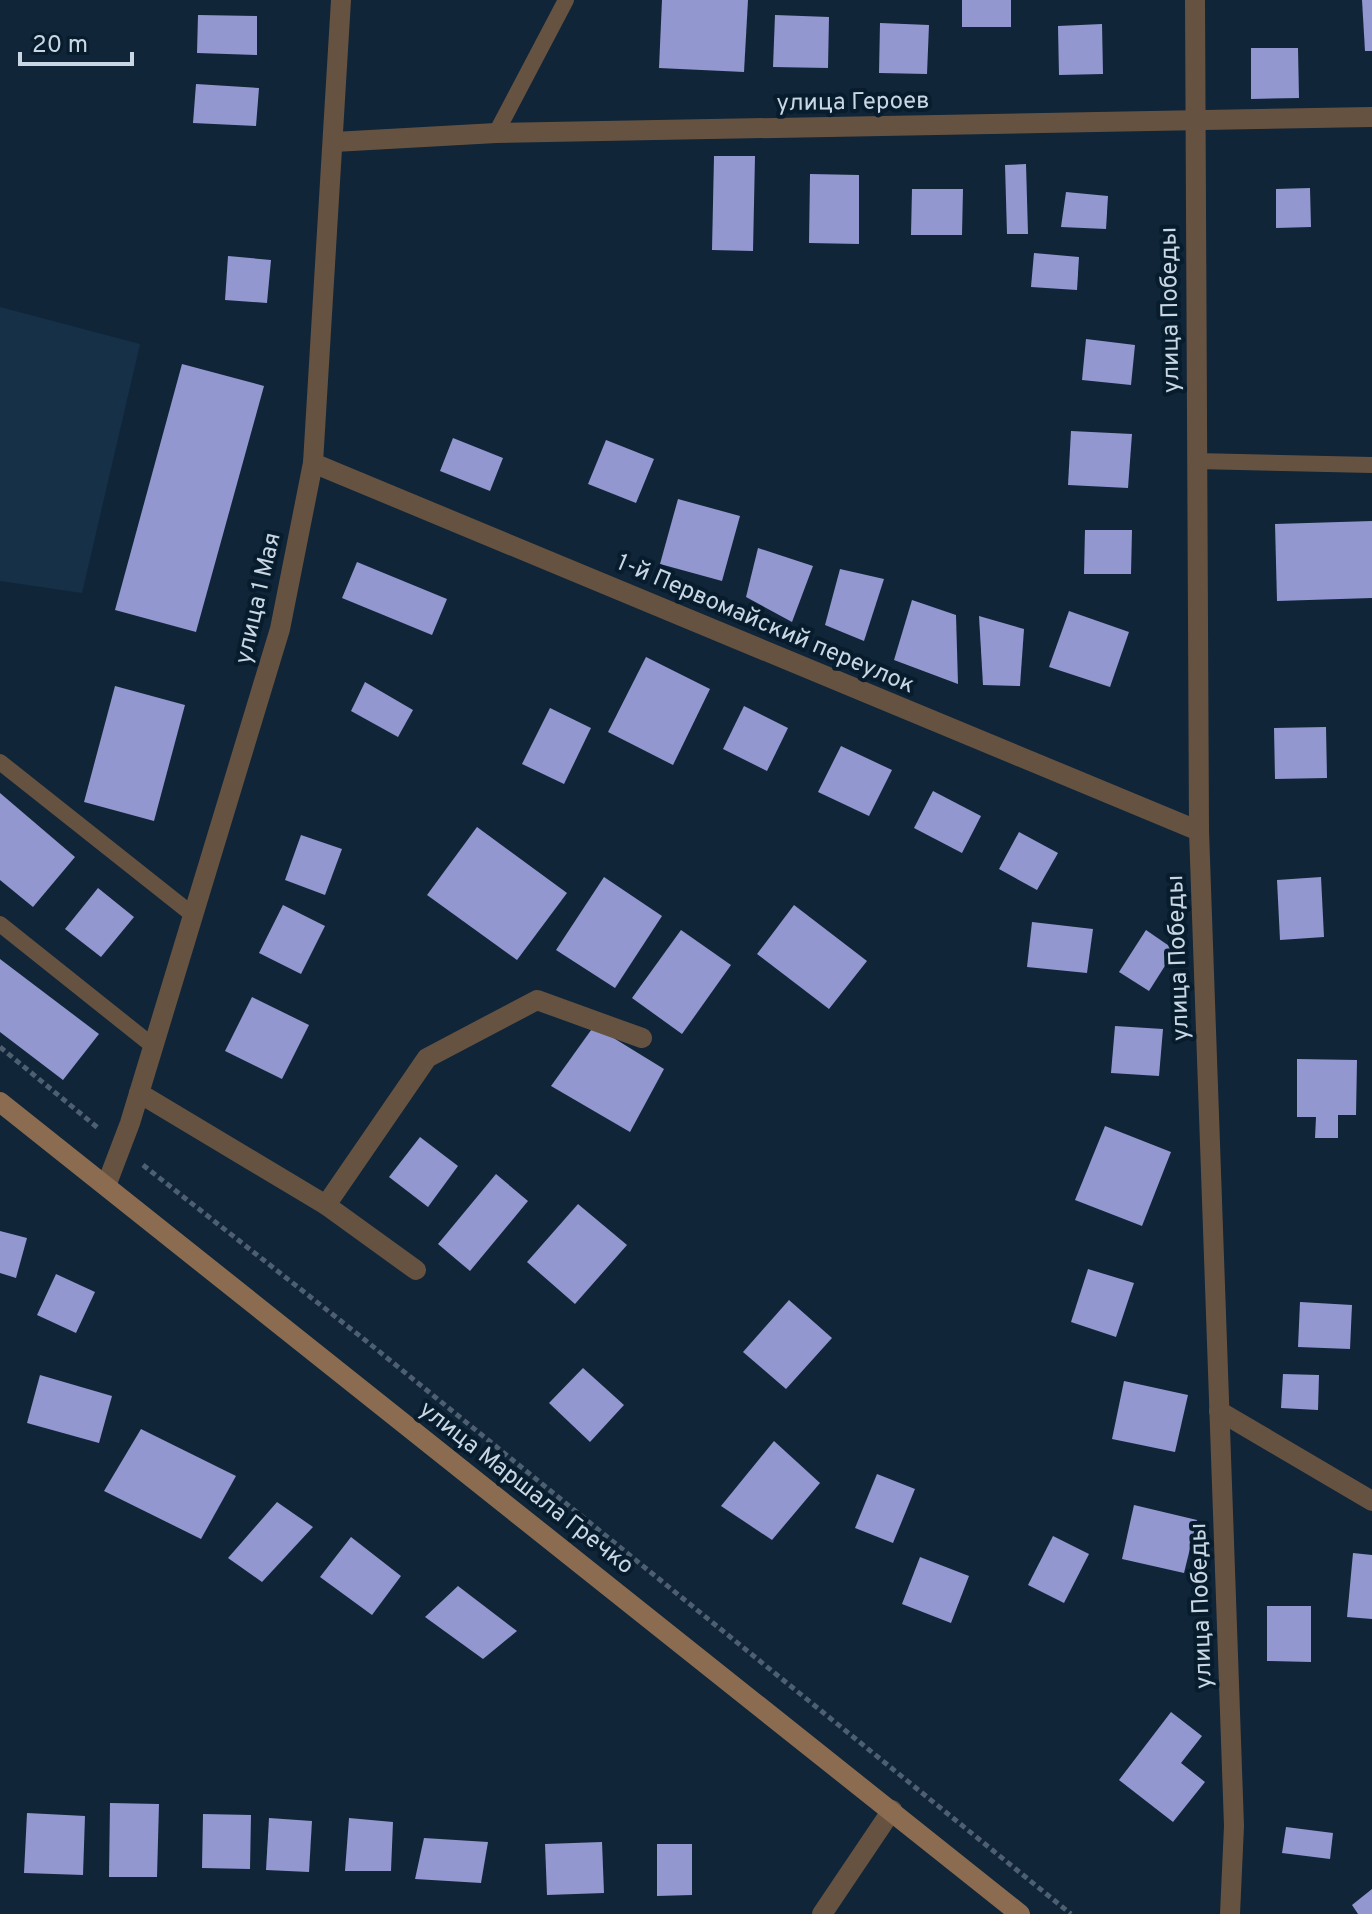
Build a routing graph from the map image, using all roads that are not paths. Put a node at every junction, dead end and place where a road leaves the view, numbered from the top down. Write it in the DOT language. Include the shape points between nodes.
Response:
graph roads {
  1 [pos="341,0"];
  2 [pos="566,0"];
  3 [pos="1195,0"];
  4 [pos="1372,117"];
  5 [pos="1193,121"];
  6 [pos="496,133"];
  7 [pos="334,142"];
  8 [pos="1196,461"];
  9 [pos="313,463"];
  10 [pos="1372,465"];
  11 [pos="0,762"];
  12 [pos="1199,831"];
  13 [pos="193,915"];
  14 [pos="0,924"];
  15 [pos="642,1038"];
  16 [pos="153,1046"];
  17 [pos="139,1093"];
  18 [pos="0,1102"];
  19 [pos="106,1186"];
  20 [pos="326,1205"];
  21 [pos="416,1270"];
  22 [pos="1219,1411"];
  23 [pos="1372,1501"];
  24 [pos="892,1810"];
  25 [pos="822,1914"];
  26 [pos="1020,1914"];
  27 [pos="1230,1914"];
  1 -- 7 [label="street, улица 1 Мая"];
  2 -- 6 [label="lane"];
  3 -- 5 [label="street, улица Победы"];
  4 -- 5 [label="street, улица Героев"];
  5 -- 6 [label="street, улица Героев"];
  5 -- 8 [label="street, улица Победы"];
  6 -- 7 [label="street, улица Героев"];
  7 -- 9 [label="street, улица 1 Мая"];
  8 -- 10 [label="lane"];
  8 -- 12 [label="street, улица Победы"];
  9 -- 12 [label="street, 1-й Первомайский переулок"];
  9 -- 13 [label="street, улица 1 Мая" via="280,629"];
  11 -- 13 [label="lane"];
  12 -- 22 [label="street, улица Победы"];
  13 -- 16 [label="street, улица 1 Мая"];
  14 -- 16 [label="lane"];
  15 -- 20 [label="street" via="537,1000 523,1007 427,1058"];
  16 -- 17 [label="street, улица 1 Мая"];
  17 -- 19 [label="street, улица 1 Мая"];
  17 -- 20 [label="street"];
  18 -- 19 [label="main road, улица Маршала Гречко"];
  19 -- 24 [label="main road, улица Маршала Гречко"];
  20 -- 21 [label="street"];
  22 -- 23 [label="street"];
  22 -- 27 [label="street, улица Победы" via="1234,1826"];
  24 -- 25 [label="street"];
  24 -- 26 [label="main road, улица Маршала Гречко"];
}
